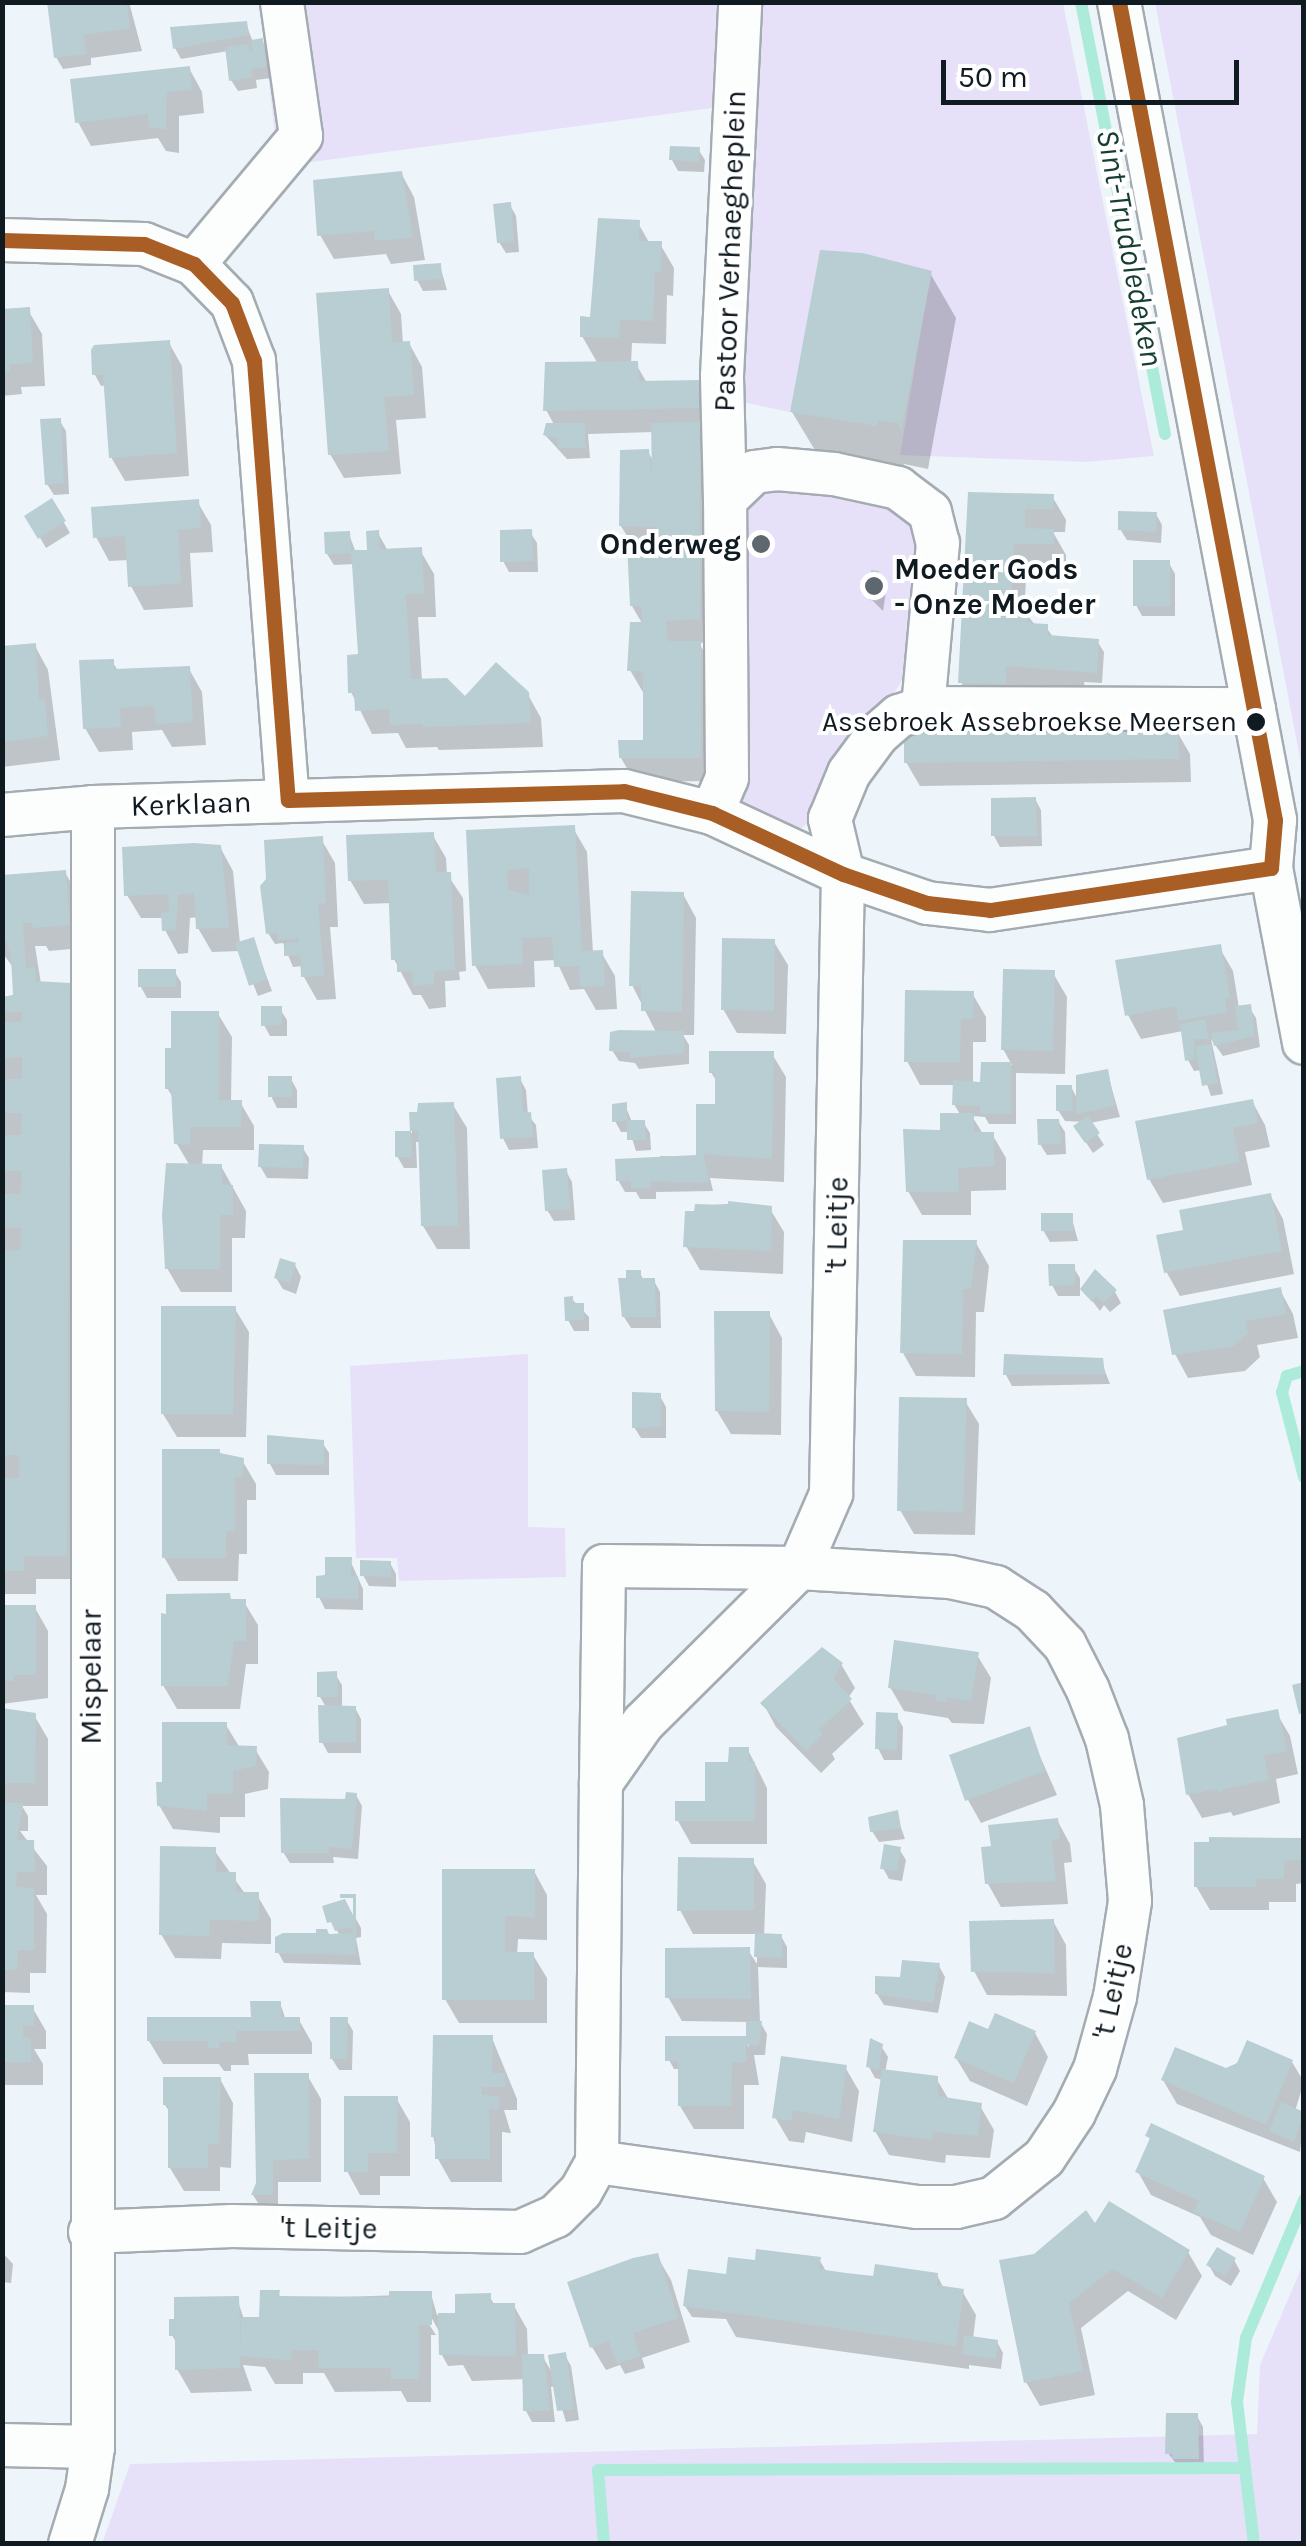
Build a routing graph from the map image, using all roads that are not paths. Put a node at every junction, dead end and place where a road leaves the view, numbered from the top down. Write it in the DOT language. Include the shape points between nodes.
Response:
graph roads {
  1 [pos="282,2"];
  2 [pos="740,2"];
  3 [pos="1120,2"];
  4 [pos="2,240"];
  5 [pos="194,264"];
  6 [pos="725,500"];
  7 [pos="922,708"];
  8 [pos="1254,708"];
  9 [pos="288,800"];
  10 [pos="93,808"];
  11 [pos="712,813"];
  12 [pos="2,815"];
  13 [pos="1271,868"];
  14 [pos="843,874"];
  15 [pos="1304,1044"];
  16 [pos="799,1568"];
  17 [pos="602,1783"];
  18 [pos="597,2162"];
  19 [pos="90,2232"];
  20 [pos="2,2446"];
  21 [pos="92,2447"];
  22 [pos="70,2544"];
  1 -- 5 [label="street" via="301,136"];
  2 -- 6 [label="street, Pastoor Verhaegheplein" via="722,376"];
  3 -- 8 [label="street"];
  4 -- 5 [label="street" via="144,244"];
  5 -- 9 [label="street" via="232,303 254,360"];
  6 -- 7 [label="street" via="754,472 777,469 834,474 898,488 920,500 938,543"];
  6 -- 11 [label="street, Pastoor Verhaegheplein" via="726,778"];
  7 -- 8 [label="street"];
  7 -- 14 [label="street" via="877,735 849,774 830,819"];
  8 -- 13 [label="street" via="1275,820"];
  9 -- 10 [label="street, Kerklaan"];
  9 -- 11 [label="street, Kerklaan" via="624,791"];
  10 -- 12 [label="street, Kerklaan"];
  10 -- 19 [label="street, Mispelaar"];
  11 -- 14 [label="street, Kerklaan"];
  13 -- 14 [label="street" via="990,910 927,902"];
  13 -- 15 [label="street"];
  14 -- 16 [label="street, 't Leitje" via="831,1494"];
  16 -- 17 [label="street, 't Leitje" via="643,1723"];
  16 -- 17 [label="street, 't Leitje" via="604,1566"];
  16 -- 18 [label="street, 't Leitje" via="996,1587 1033,1611 1065,1646 1107,1739 1129,1857 1125,1945 1095,2070 1044,2158 994,2198 956,2207"];
  17 -- 18 [label="street, 't Leitje"];
  18 -- 19 [label="street, 't Leitje" via="570,2206 520,2232 232,2226"];
  19 -- 21 [label="street, Mispelaar"];
  20 -- 21 [label="street"];
  21 -- 22 [label="street, Mispelaar"];
}
